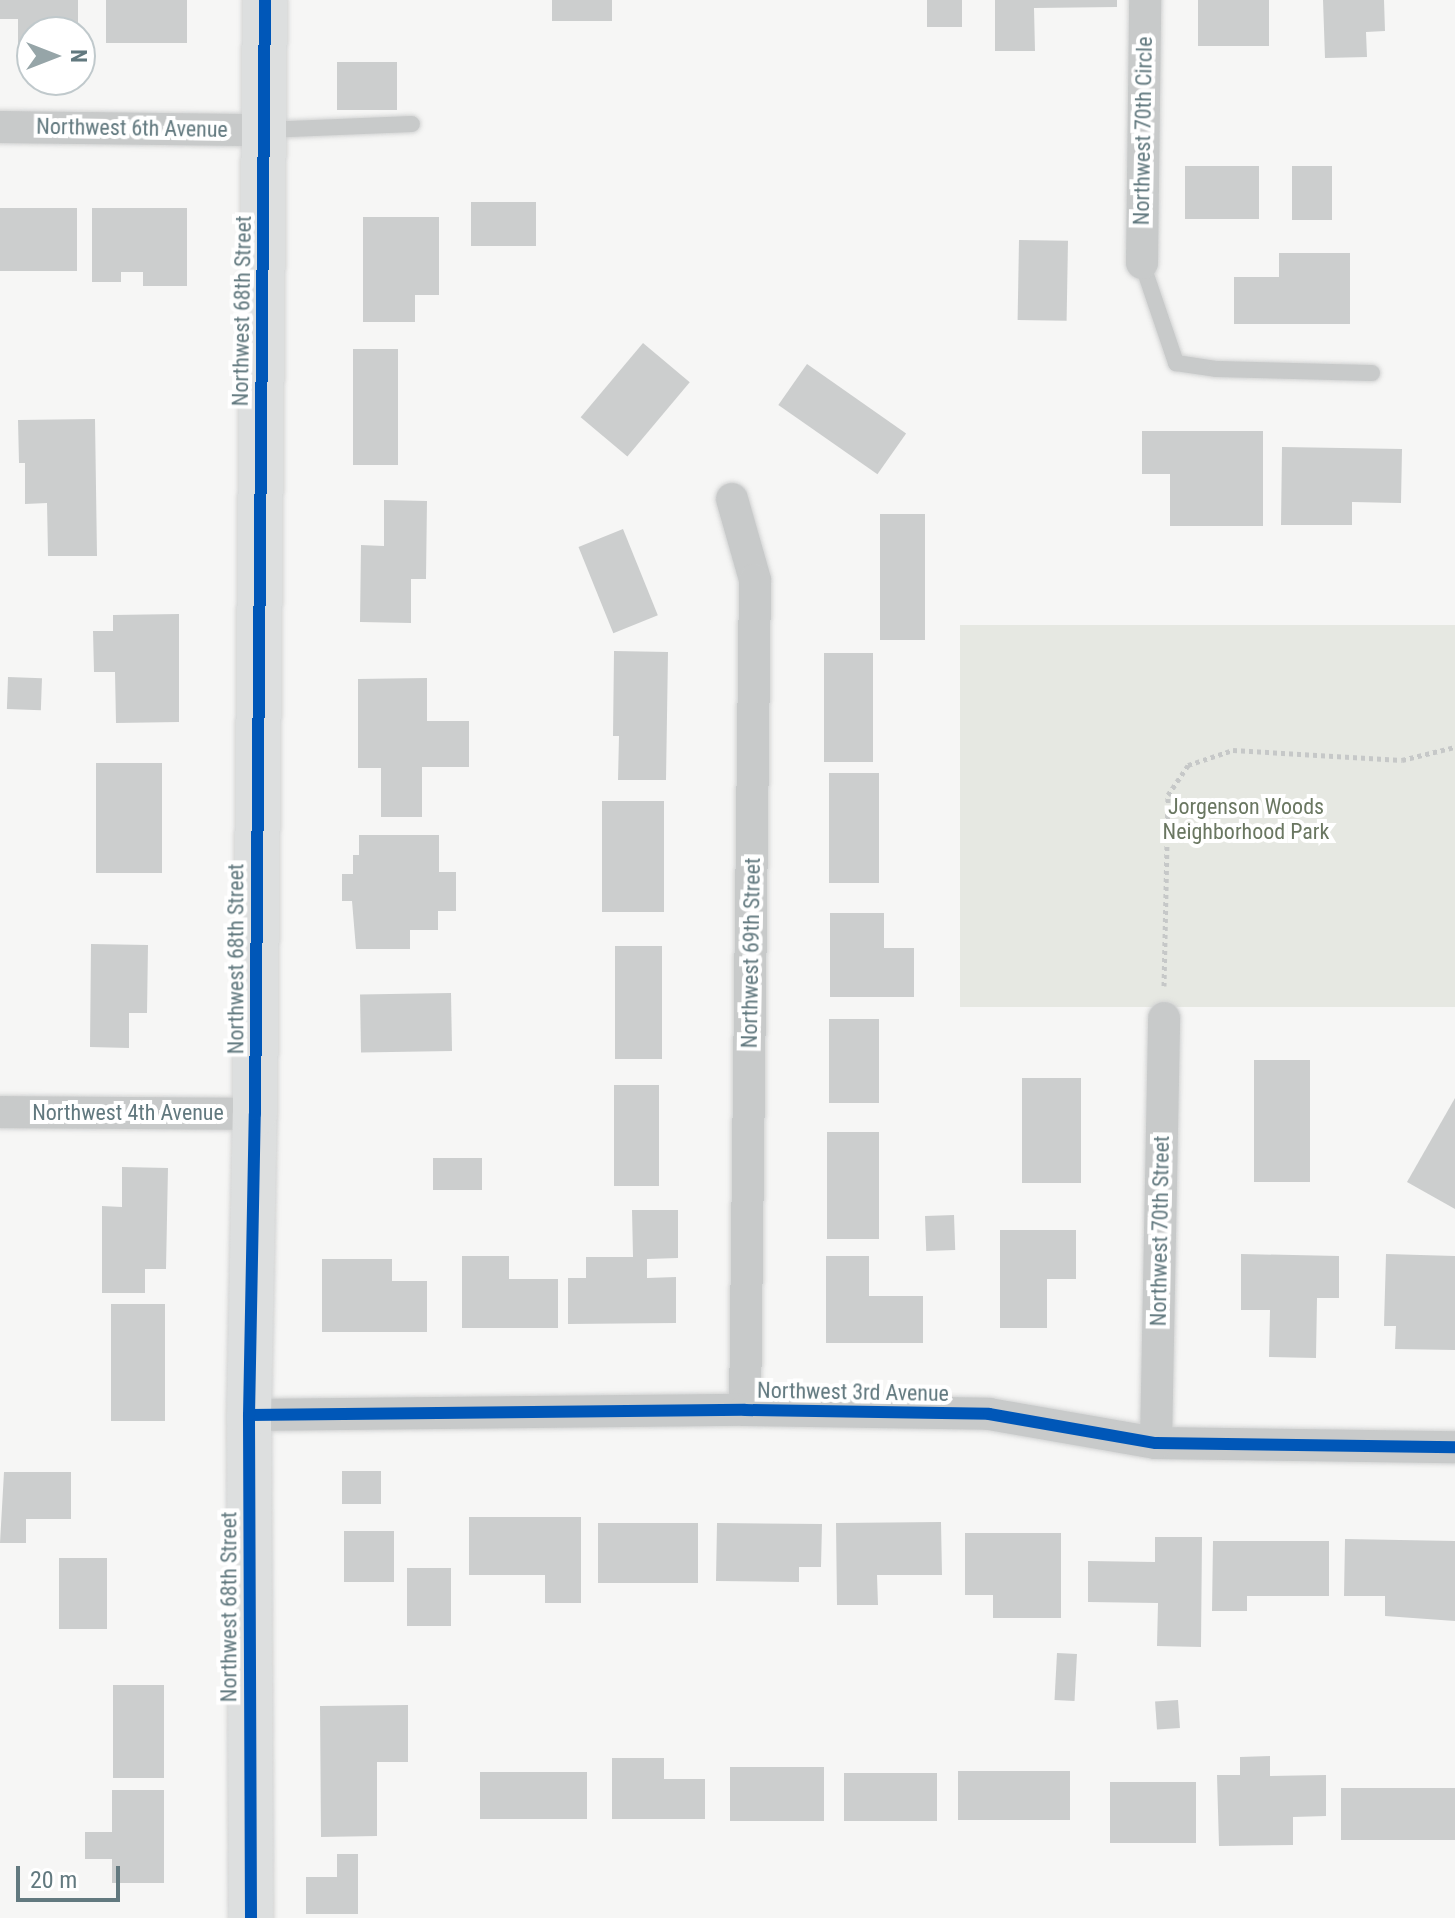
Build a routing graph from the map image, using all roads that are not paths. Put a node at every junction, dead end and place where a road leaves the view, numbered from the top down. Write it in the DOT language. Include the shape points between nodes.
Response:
graph roads {
  1 [pos="265,0"];
  2 [pos="1145,0"];
  3 [pos="412,124"];
  4 [pos="0,127"];
  5 [pos="264,130"];
  6 [pos="1142,263"];
  7 [pos="1372,373"];
  8 [pos="732,499"];
  9 [pos="1164,1018"];
  10 [pos="0,1112"];
  11 [pos="255,1114"];
  12 [pos="745,1410"];
  13 [pos="249,1415"];
  14 [pos="1156,1443"];
  15 [pos="1455,1447"];
  16 [pos="251,1918"];
  1 -- 5 [label="street, Northwest 68th Street"];
  2 -- 6 [label="street, Northwest 70th Circle"];
  3 -- 5 [label="lane"];
  4 -- 5 [label="street, Northwest 6th Avenue"];
  5 -- 11 [label="street, Northwest 68th Street"];
  6 -- 7 [label="lane" via="1176,363"];
  8 -- 12 [label="street, Northwest 69th Street" via="755,580"];
  9 -- 14 [label="street, Northwest 70th Street"];
  10 -- 11 [label="street, Northwest 4th Avenue"];
  11 -- 13 [label="street, Northwest 68th Street"];
  12 -- 13 [label="street, Northwest 3rd Avenue"];
  12 -- 14 [label="street, Northwest 3rd Avenue" via="989,1414"];
  13 -- 16 [label="street, Northwest 68th Street"];
  14 -- 15 [label="street, Northwest 3rd Avenue"];
}
